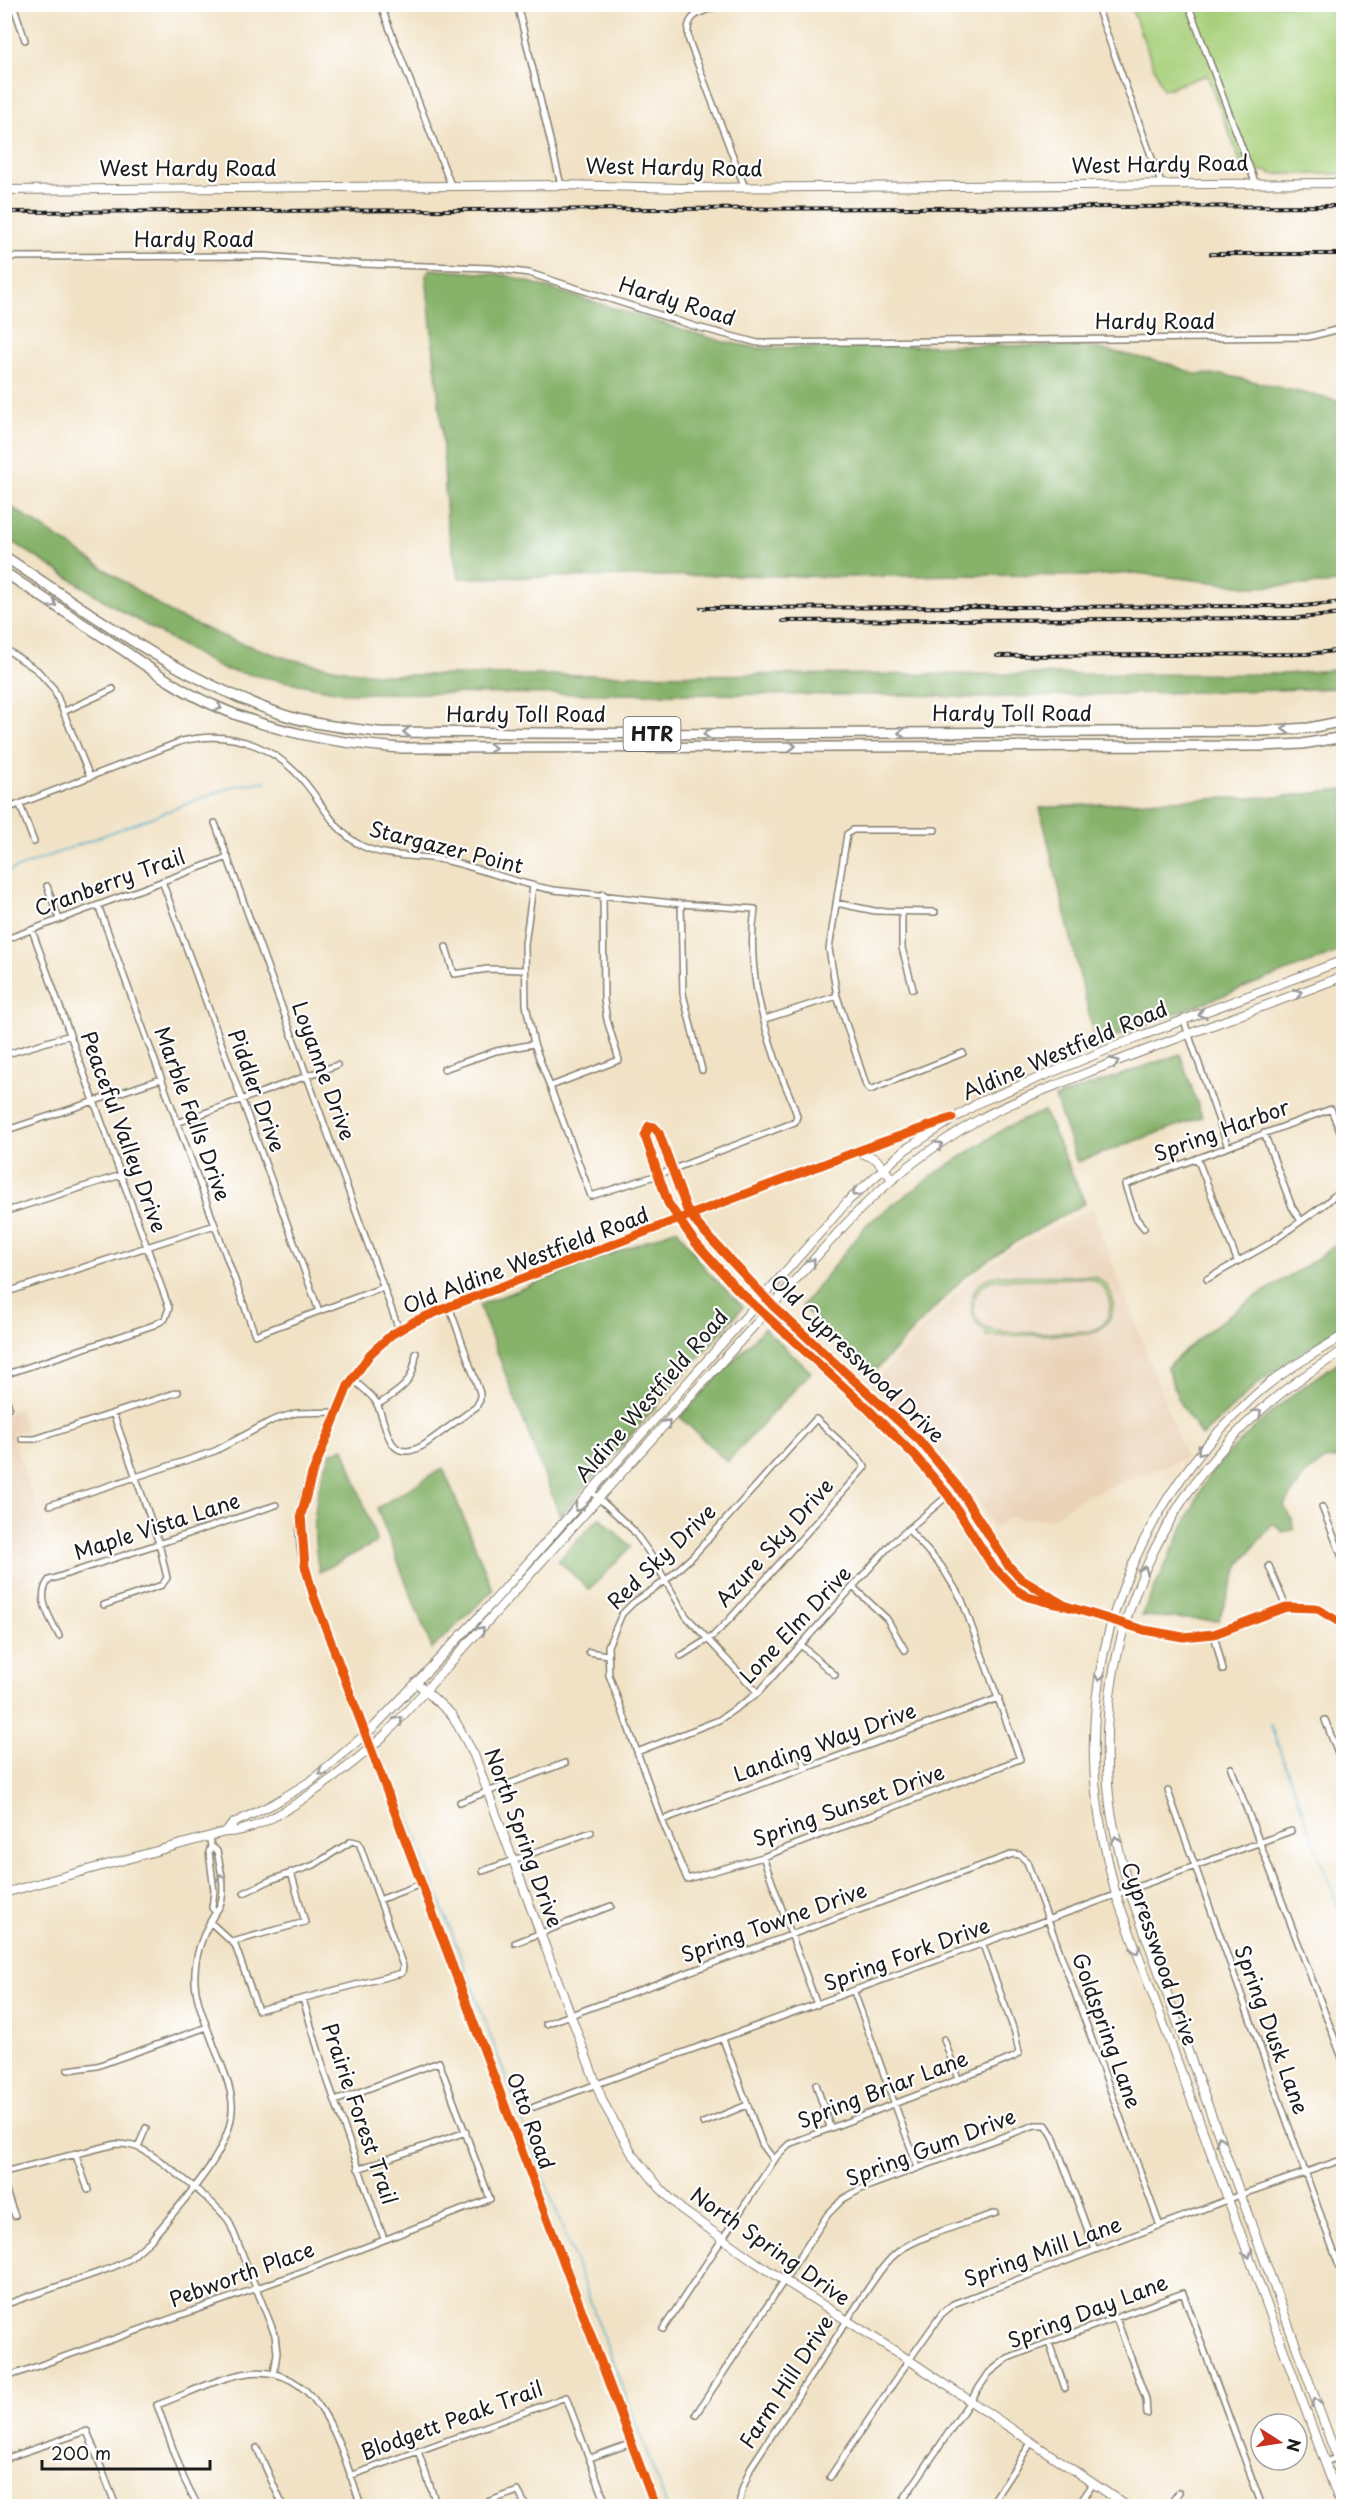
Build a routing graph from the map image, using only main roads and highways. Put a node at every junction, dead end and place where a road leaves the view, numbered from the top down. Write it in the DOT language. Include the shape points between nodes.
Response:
graph roads {
  1 [pos="1344,183"];
  2 [pos="4,190"];
  3 [pos="4,556"];
  4 [pos="4,572"];
  5 [pos="1344,722"];
  6 [pos="1344,737"];
  7 [pos="1344,960"];
  8 [pos="1344,976"];
  9 [pos="1050,1073"];
  10 [pos="1053,1087"];
  11 [pos="952,1118"];
  12 [pos="859,1152"];
  13 [pos="883,1168"];
  14 [pos="892,1179"];
  15 [pos="691,1216"];
  16 [pos="833,1217"];
  17 [pos="679,1221"];
  18 [pos="843,1227"];
  19 [pos="764,1296"];
  20 [pos="755,1306"];
  21 [pos="773,1306"];
  22 [pos="764,1315"];
  23 [pos="1344,1335"];
  24 [pos="1344,1350"];
  25 [pos="1308,1357"];
  26 [pos="1314,1369"];
  27 [pos="691,1379"];
  28 [pos="699,1387"];
  29 [pos="874,1397"];
  30 [pos="865,1406"];
  31 [pos="1221,1430"];
  32 [pos="641,1436"];
  33 [pos="1230,1440"];
  34 [pos="649,1443"];
  35 [pos="980,1520"];
  36 [pos="1154,1520"];
  37 [pos="969,1528"];
  38 [pos="1165,1529"];
  39 [pos="545,1545"];
  40 [pos="552,1551"];
  41 [pos="1066,1606"];
  42 [pos="487,1608"];
  43 [pos="495,1614"];
  44 [pos="1112,1620"];
  45 [pos="1124,1625"];
  46 [pos="1344,1625"];
  47 [pos="416,1682"];
  48 [pos="426,1691"];
  49 [pos="366,1734"];
  50 [pos="371,1748"];
  51 [pos="1094,1757"];
  52 [pos="1107,1757"];
  53 [pos="225,1832"];
  54 [pos="4,1893"];
  55 [pos="1183,2039"];
  56 [pos="1170,2043"];
  57 [pos="1289,2326"];
  58 [pos="1276,2331"];
  59 [pos="1340,2456"];
  60 [pos="1344,2476"];
  61 [pos="1127,2506"];
  62 [pos="1341,2506"];
  1 -- 2 [label="main road, West Hardy Road" via="745,188 561,184"];
  5 -- 3 [label="highway, Hardy Toll Road / HTR, one-way" via="1249,731 368,731 286,716 202,682"];
  4 -- 6 [label="highway, Hardy Toll Road / HTR, one-way" via="213,705 300,735 369,746 1261,746"];
  7 -- 9 [label="main road, Aldine Westfield Road, one-way"];
  10 -- 8 [label="main road, Aldine Westfield Road, one-way"];
  9 -- 10 [label="main road"];
  9 -- 11 [label="main road, Aldine Westfield Road"];
  14 -- 10 [label="main road, Aldine Westfield Road, one-way" via="976,1121"];
  11 -- 12 [label="main road, Old Aldine Westfield Road"];
  11 -- 13 [label="main road, Aldine Westfield Road"];
  12 -- 13 [label="main road" via="876,1159"];
  12 -- 15 [label="main road, Old Aldine Westfield Road"];
  13 -- 14 [label="main road"];
  13 -- 16 [label="main road, Aldine Westfield Road, one-way"];
  14 -- 18 [label="main road, Aldine Westfield Road"];
  15 -- 17 [label="main road, Old Aldine Westfield Road"];
  15 -- 19 [label="main road, Old Cypresswood Drive"];
  16 -- 18 [label="main road"];
  16 -- 19 [label="main road, Aldine Westfield Road"];
  17 -- 20 [label="main road, Old Cypresswood Drive" via="715,1266"];
  17 -- 49 [label="main road, Old Aldine Westfield Road" via="449,1306 399,1330 370,1354 352,1379 303,1503 301,1545 314,1597"];
  21 -- 18 [label="main road, Aldine Westfield Road, one-way"];
  19 -- 20 [label="main road, Aldine Westfield Road"];
  19 -- 21 [label="main road, Old Cypresswood Drive"];
  20 -- 22 [label="main road, Old Cypresswood Drive"];
  20 -- 27 [label="main road, Aldine Westfield Road"];
  21 -- 22 [label="main road, Aldine Westfield Road"];
  21 -- 29 [label="main road, Old Cypresswood Drive"];
  22 -- 28 [label="main road, Aldine Westfield Road"];
  22 -- 30 [label="main road, Old Cypresswood Drive"];
  23 -- 25 [label="main road, Cypresswood Drive"];
  24 -- 26 [label="main road, Cypresswood Drive"];
  25 -- 26 [label="main road"];
  25 -- 31 [label="main road, Cypresswood Drive" via="1250,1400"];
  33 -- 26 [label="main road, Cypresswood Drive, one-way" via="1282,1392"];
  27 -- 28 [label="main road"];
  27 -- 32 [label="main road, Aldine Westfield Road"];
  34 -- 28 [label="main road, Aldine Westfield Road, one-way"];
  29 -- 30 [label="main road"];
  29 -- 35 [label="main road, Old Cypresswood Drive" via="920,1441"];
  30 -- 37 [label="main road, Old Cypresswood Drive" via="915,1456"];
  31 -- 33 [label="main road"];
  31 -- 36 [label="main road, Cypresswood Drive, one-way" via="1184,1473"];
  32 -- 34 [label="main road"];
  32 -- 39 [label="main road, Aldine Westfield Road, one-way"];
  33 -- 38 [label="main road, Cypresswood Drive"];
  34 -- 40 [label="main road, Aldine Westfield Road"];
  35 -- 37 [label="main road"];
  35 -- 41 [label="main road, Old Cypresswood Drive" via="1021,1579"];
  36 -- 38 [label="main road"];
  36 -- 44 [label="main road, Cypresswood Drive" via="1139,1547"];
  37 -- 41 [label="main road, Old Cypresswood Drive" via="992,1565 1015,1588 1028,1597"];
  45 -- 38 [label="main road, Cypresswood Drive, one-way" via="1142,1574"];
  39 -- 40 [label="main road"];
  39 -- 42 [label="main road, Aldine Westfield Road"];
  40 -- 43 [label="main road, Aldine Westfield Road"];
  41 -- 44 [label="main road, Old Cypresswood Drive"];
  42 -- 43 [label="main road"];
  42 -- 47 [label="main road, Aldine Westfield Road"];
  48 -- 43 [label="main road, Aldine Westfield Road, one-way"];
  44 -- 45 [label="main road, Old Cypresswood Drive"];
  44 -- 51 [label="main road, Cypresswood Drive, one-way" via="1098,1689"];
  45 -- 46 [label="main road, Old Cypresswood Drive" via="1183,1637 1214,1634 1286,1607 1316,1608"];
  45 -- 52 [label="main road, Cypresswood Drive" via="1112,1677"];
  47 -- 48 [label="main road, North Spring Drive"];
  47 -- 49 [label="main road, Aldine Westfield Road"];
  50 -- 48 [label="main road, Aldine Westfield Road, one-way"];
  48 -- 61 [label="main road, North Spring Drive" via="458,1722 474,1755 596,2084 617,2129 645,2170 681,2209 723,2240"];
  49 -- 50 [label="main road, Old Aldine Westfield Road"];
  49 -- 53 [label="main road, Aldine Westfield Road, one-way" via="311,1781 234,1823"];
  50 -- 53 [label="main road, Aldine Westfield Road" via="289,1806 243,1828"];
  51 -- 52 [label="main road"];
  51 -- 56 [label="main road, Cypresswood Drive, one-way" via="1100,1826 1116,1895"];
  55 -- 52 [label="main road, Cypresswood Drive, one-way" via="1129,1890 1116,1841"];
  53 -- 54 [label="main road, Aldine Westfield Road"];
  55 -- 56 [label="main road"];
  57 -- 55 [label="main road, Cypresswood Drive, one-way"];
  56 -- 58 [label="main road, Cypresswood Drive, one-way"];
  57 -- 58 [label="main road"];
  59 -- 57 [label="main road, Cypresswood Drive, one-way"];
  58 -- 62 [label="main road, Cypresswood Drive"];
  59 -- 60 [label="main road, Cypresswood Drive"];
}
